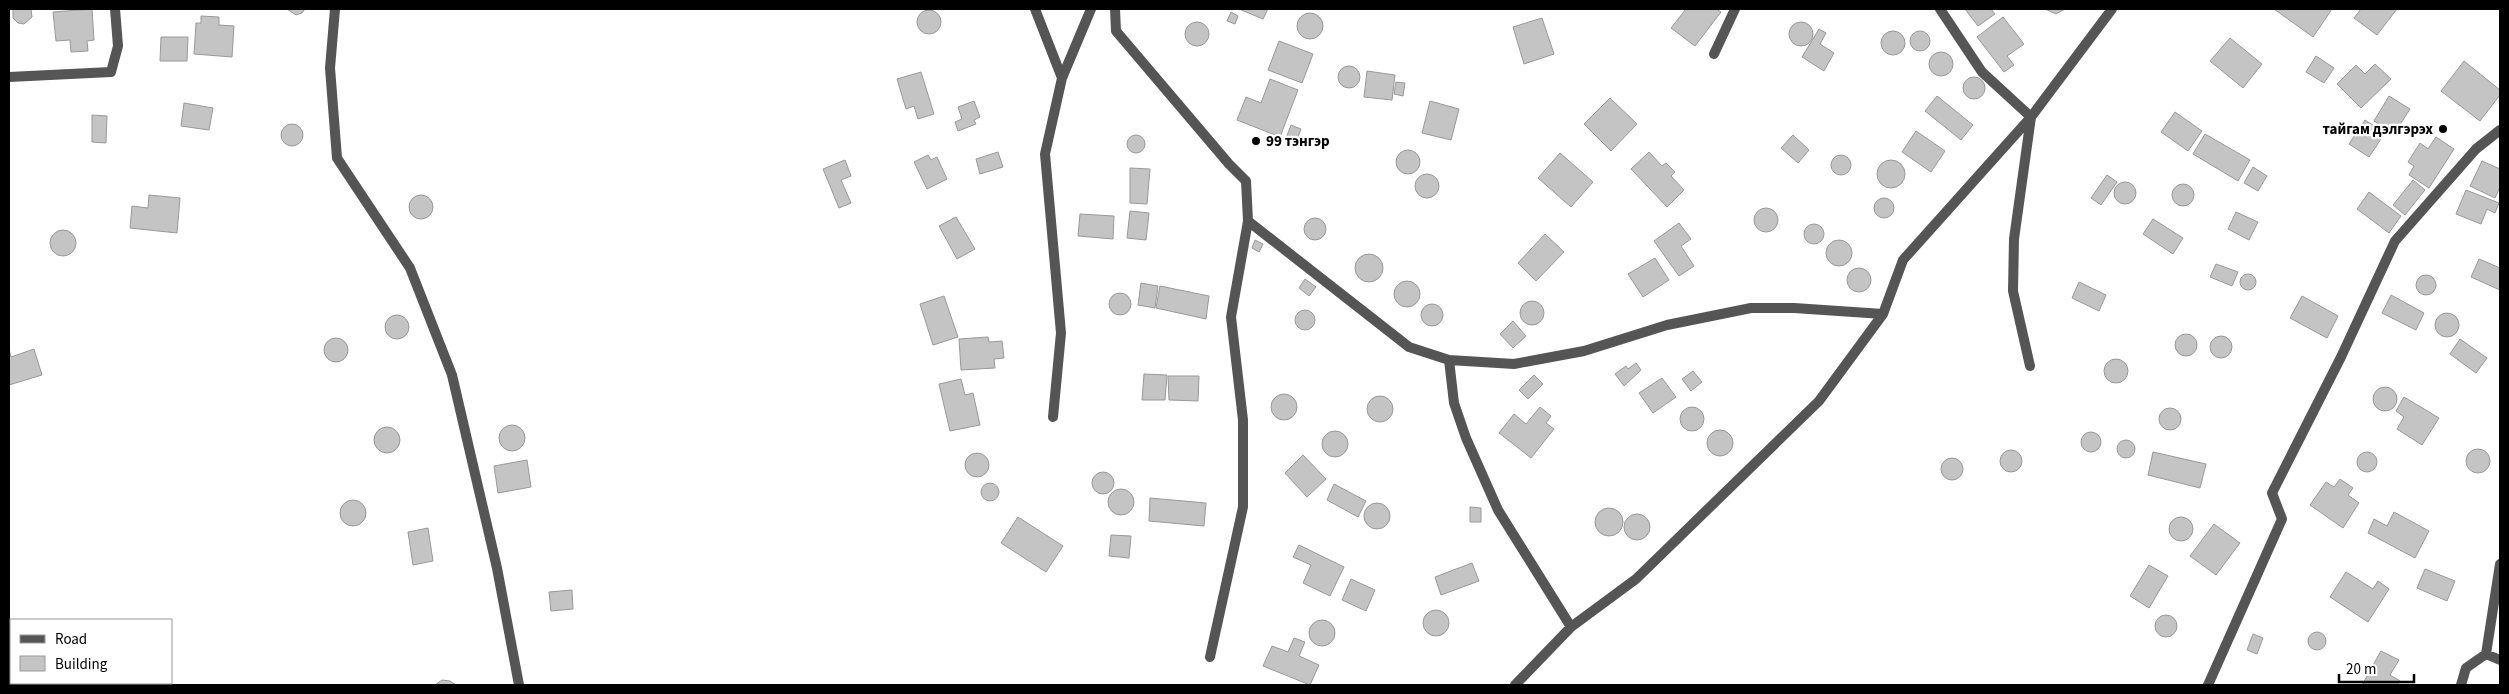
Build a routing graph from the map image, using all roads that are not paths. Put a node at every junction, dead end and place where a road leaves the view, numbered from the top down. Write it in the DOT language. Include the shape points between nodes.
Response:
graph roads {
  1 [pos="115,9"];
  2 [pos="335,9"];
  3 [pos="1035,9"];
  4 [pos="1091,9"];
  5 [pos="1116,9"];
  6 [pos="1735,9"];
  7 [pos="1940,9"];
  8 [pos="2112,9"];
  9 [pos="1714,54"];
  10 [pos="9,77"];
  11 [pos="1062,78"];
  12 [pos="2031,117"];
  13 [pos="2500,130"];
  14 [pos="1248,221"];
  15 [pos="1883,314"];
  16 [pos="1449,360"];
  17 [pos="2030,366"];
  18 [pos="1053,417"];
  19 [pos="2500,564"];
  20 [pos="1571,627"];
  21 [pos="2486,654"];
  22 [pos="1210,657"];
  23 [pos="2500,660"];
  24 [pos="519,685"];
  25 [pos="1515,685"];
  26 [pos="2208,685"];
  27 [pos="2461,685"];
  1 -- 10 [label="street" via="118,46 111,72"];
  2 -- 24 [label="street" via="330,68 337,158 410,268 452,375 497,568"];
  3 -- 11 [label="street"];
  4 -- 11 [label="street"];
  5 -- 14 [label="street" via="1116,31 1246,181"];
  6 -- 9 [label="street"];
  7 -- 12 [label="street" via="1982,72"];
  8 -- 12 [label="street"];
  11 -- 18 [label="street" via="1045,154 1061,333"];
  12 -- 15 [label="street" via="1903,260"];
  12 -- 17 [label="street" via="2014,239 2013,291"];
  13 -- 26 [label="street" via="2476,149 2395,241 2342,357 2272,493 2282,519"];
  14 -- 16 [label="street" via="1409,347"];
  14 -- 22 [label="street" via="1231,317 1243,420 1243,507"];
  15 -- 16 [label="street" via="1751,308 1667,326 1584,351 1514,364"];
  15 -- 20 [label="street" via="1819,401 1636,579"];
  16 -- 20 [label="street" via="1454,403 1498,510"];
  19 -- 21 [label="street"];
  20 -- 25 [label="street"];
  21 -- 23 [label="street"];
  21 -- 27 [label="street" via="2466,668"];
}
